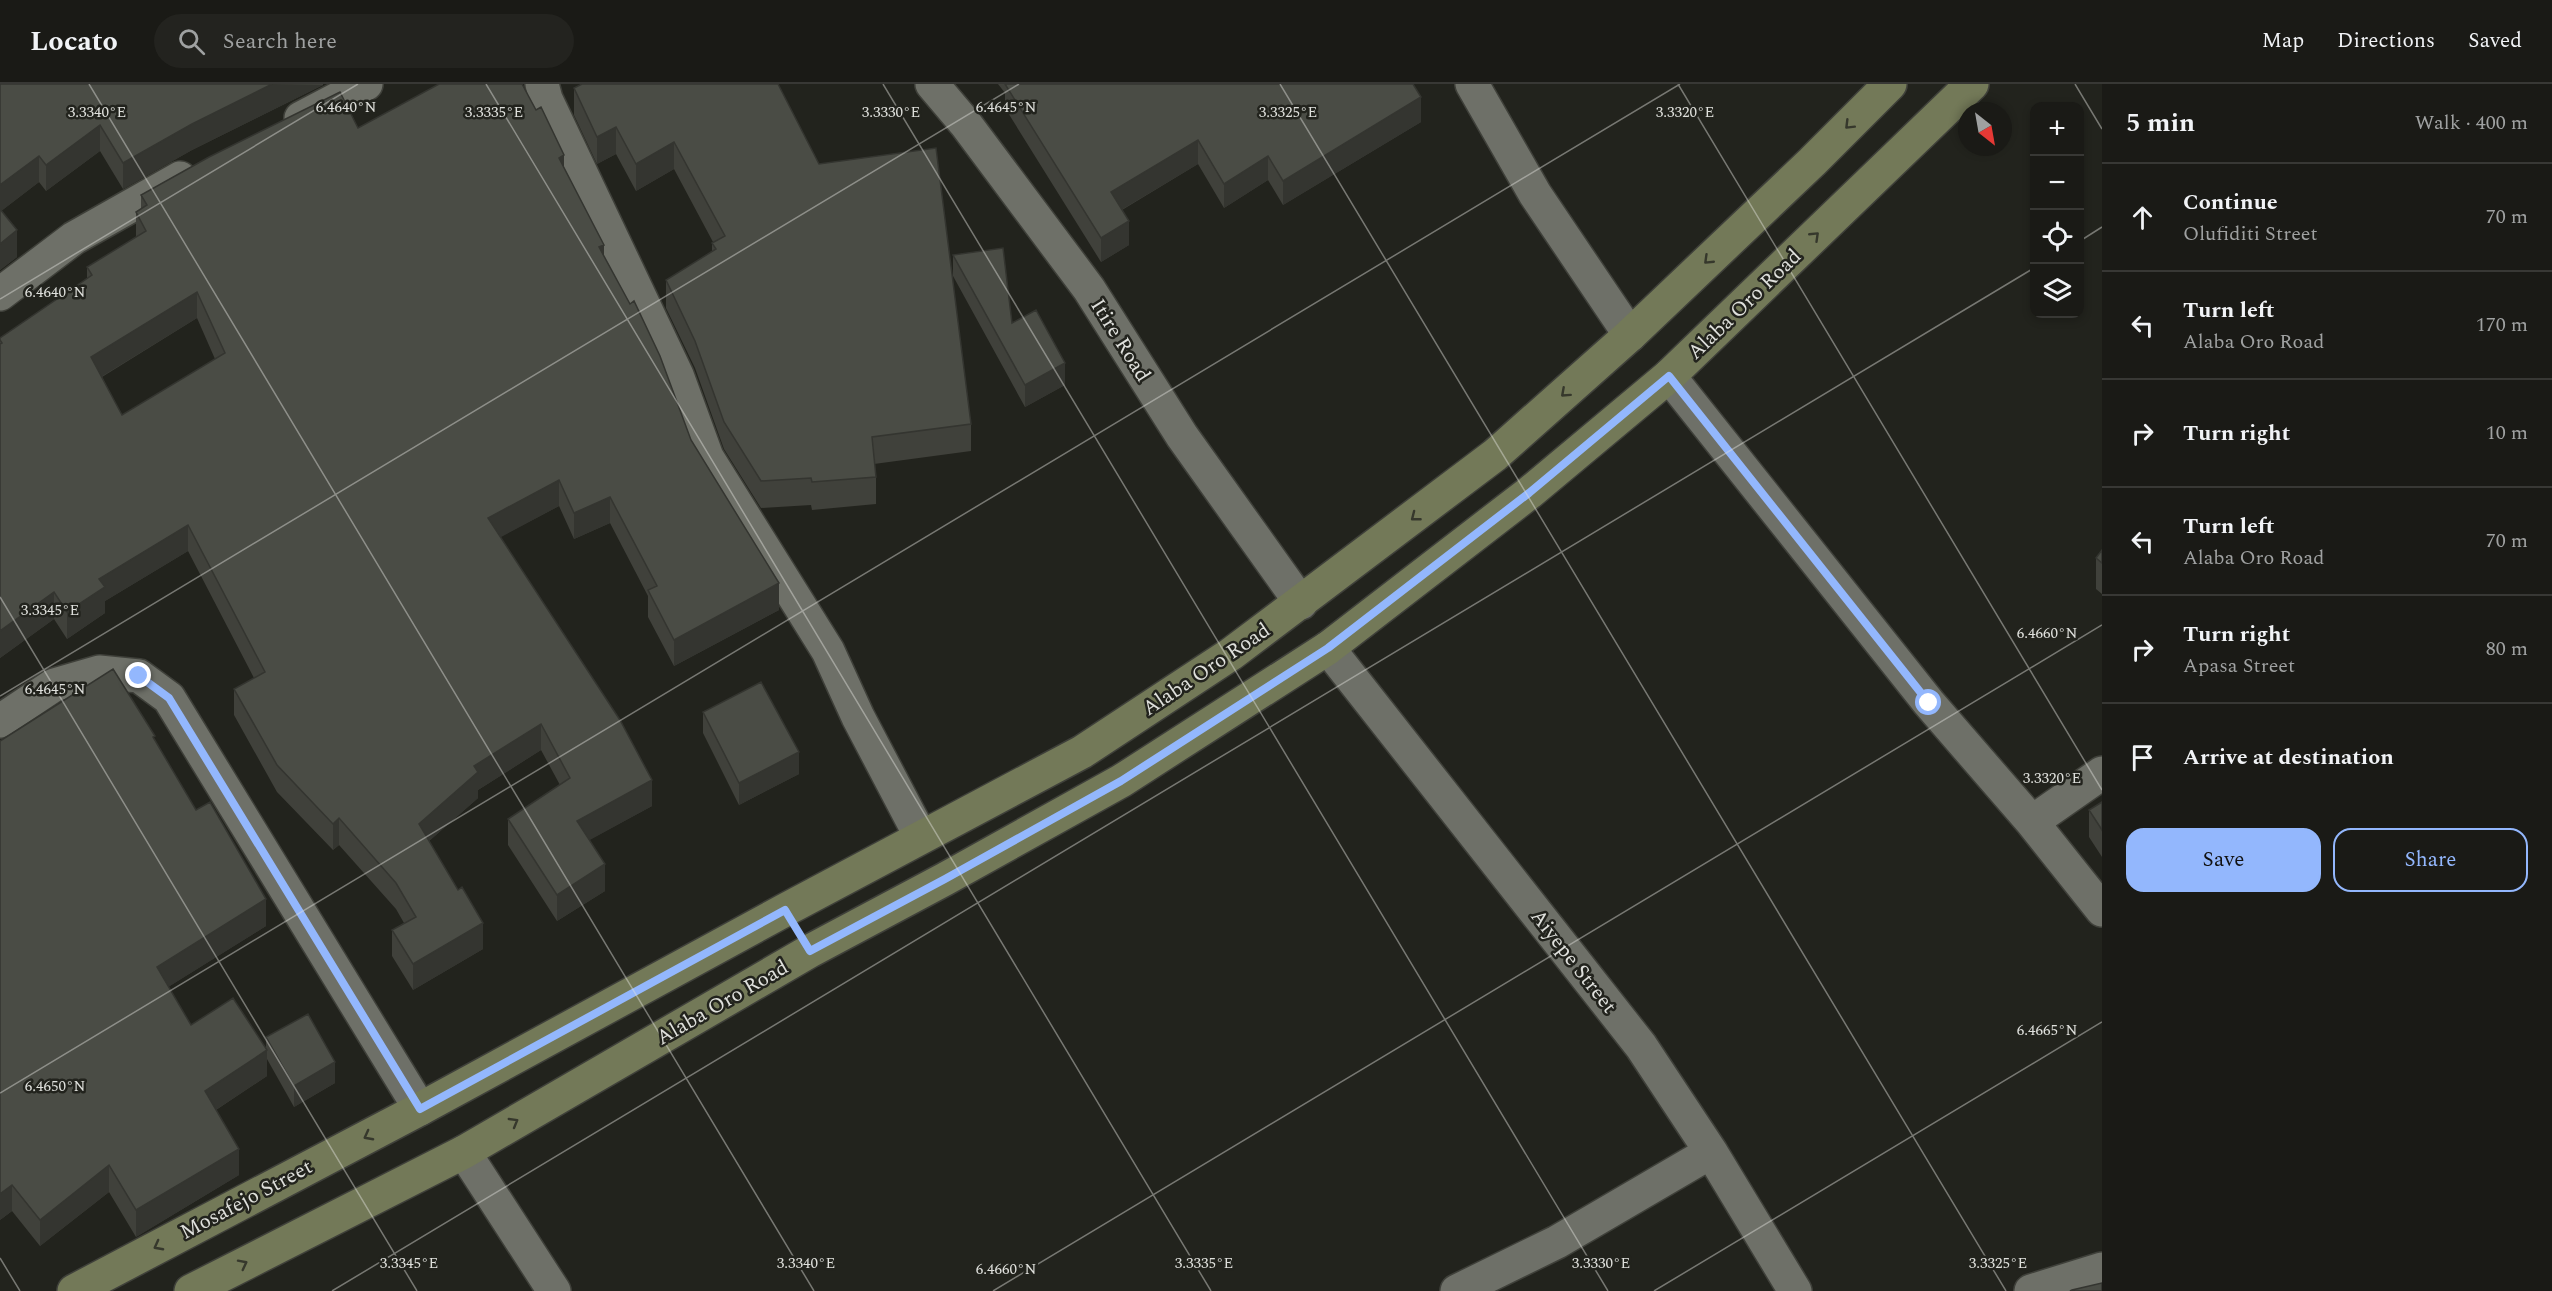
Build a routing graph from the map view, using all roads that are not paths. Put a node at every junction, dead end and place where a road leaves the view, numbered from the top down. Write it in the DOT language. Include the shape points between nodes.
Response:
graph roads {
  1 [pos="366,84"];
  2 [pos="542,84"];
  3 [pos="932,84"];
  4 [pos="1472,84"];
  5 [pos="1890,84"];
  6 [pos="1971,84"];
  7 [pos="273,131"];
  8 [pos="210,162"];
  9 [pos="0,294"];
  10 [pos="1630,335"];
  11 [pos="1669,376"];
  12 [pos="1301,603"];
  13 [pos="1328,648"];
  14 [pos="0,721"];
  15 [pos="2102,773"];
  16 [pos="2032,822"];
  17 [pos="921,837"];
  18 [pos="785,910"];
  19 [pos="2102,910"];
  20 [pos="810,951"];
  21 [pos="420,1109"];
  22 [pos="464,1152"];
  23 [pos="1711,1152"];
  24 [pos="2102,1269"];
  25 [pos="74,1291"];
  26 [pos="191,1291"];
  27 [pos="554,1291"];
  28 [pos="1457,1291"];
  29 [pos="1795,1291"];
  30 [pos="2031,1291"];
  1 -- 7 [label="street"];
  2 -- 17 [label="street" via="677,375 707,457 828,651"];
  3 -- 12 [label="street, Itire Road" via="1089,289 1182,436"];
  4 -- 10 [label="street" via="1535,194"];
  5 -- 10 [label="main road, Alaba Oro Road, one-way"];
  11 -- 6 [label="main road, Alaba Oro Road, one-way"];
  8 -- 9 [label="street" via="74,238"];
  10 -- 12 [label="main road, Alaba Oro Road, one-way" via="1495,455"];
  11 -- 13 [label="main road, Alaba Oro Road" via="1529,493"];
  11 -- 16 [label="street" via="1929,703"];
  12 -- 17 [label="main road, Alaba Oro Road" via="1082,752"];
  13 -- 20 [label="main road, Alaba Oro Road" via="1121,781"];
  13 -- 23 [label="street, Aiyepe Street" via="1641,1046"];
  14 -- 21 [label="street" via="54,685 99,672 139,676 169,698"];
  15 -- 16 [label="street"];
  16 -- 19 [label="street"];
  17 -- 18 [label="main road, Alaba Oro Road"];
  18 -- 20 [label="main road"];
  18 -- 21 [label="main road, Alaba Oro Road"];
  22 -- 20 [label="main road, Alaba Oro Road, one-way"];
  21 -- 25 [label="main road, Mosafejo Street, one-way"];
  26 -- 22 [label="main road, one-way"];
  22 -- 27 [label="street"];
  23 -- 28 [label="street" via="1557,1242"];
  23 -- 29 [label="street, Aiyepe Street"];
  24 -- 30 [label="street"];
}
